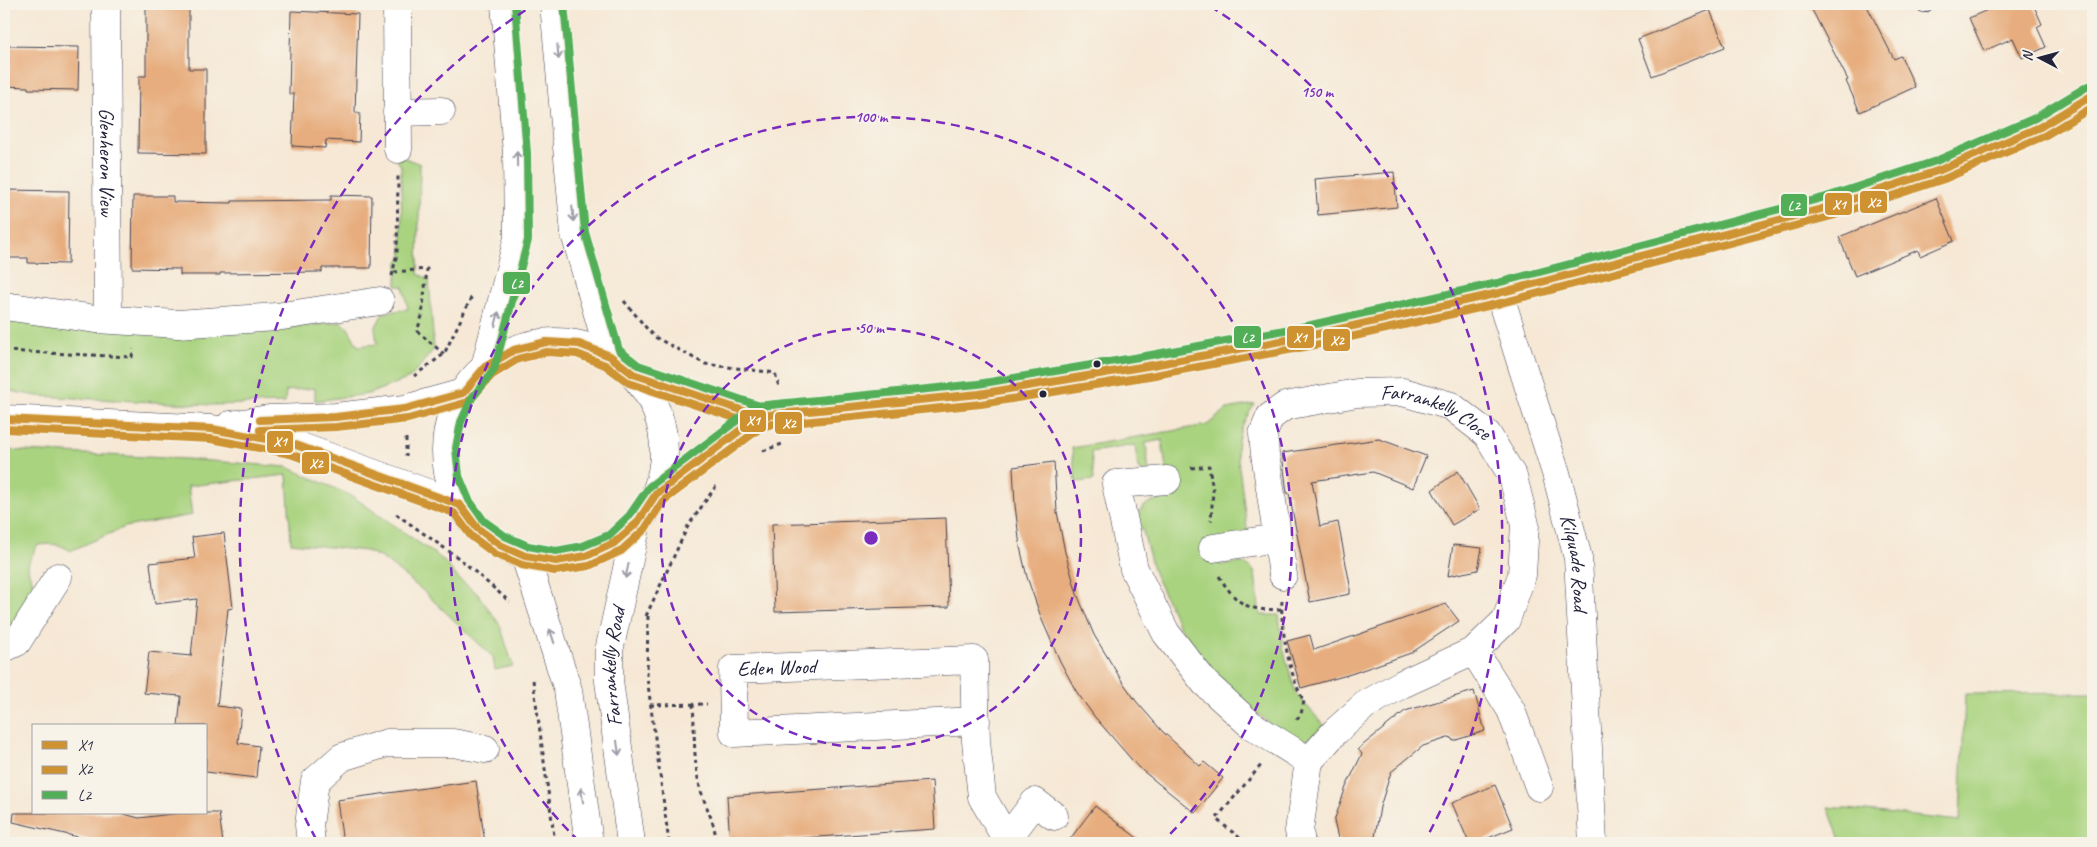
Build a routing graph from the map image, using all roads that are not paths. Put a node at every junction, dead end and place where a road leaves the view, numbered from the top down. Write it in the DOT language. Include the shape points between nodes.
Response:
graph roads {
  1 [pos="106,4"];
  2 [pos="397,4"];
  3 [pos="505,4"];
  4 [pos="554,4"];
  5 [pos="2093,95"];
  6 [pos="441,111"];
  7 [pos="398,112"];
  8 [pos="398,149"];
  9 [pos="1499,293"];
  10 [pos="380,301"];
  11 [pos="4,306"];
  12 [pos="108,318"];
  13 [pos="610,356"];
  14 [pos="486,367"];
  15 [pos="633,374"];
  16 [pos="463,392"];
  17 [pos="759,416"];
  18 [pos="4,419"];
  19 [pos="212,429"];
  20 [pos="1167,480"];
  21 [pos="656,494"];
  22 [pos="460,505"];
  23 [pos="637,523"];
  24 [pos="1277,538"];
  25 [pos="1213,548"];
  26 [pos="525,556"];
  27 [pos="1283,575"];
  28 [pos="58,577"];
  29 [pos="4,648"];
  30 [pos="1474,650"];
  31 [pos="976,721"];
  32 [pos="485,749"];
  33 [pos="1308,761"];
  34 [pos="1539,786"];
  35 [pos="1054,816"];
  36 [pos="1005,842"];
  37 [pos="312,843"];
  38 [pos="589,843"];
  39 [pos="631,843"];
  40 [pos="1301,843"];
  41 [pos="1593,843"];
  1 -- 12 [label="main road, Glenheron View"];
  2 -- 7 [label="main road"];
  14 -- 3 [label="main road, one-way" via="518,238 517,154"];
  4 -- 13 [label="main road, one-way" via="575,234"];
  5 -- 9 [label="main road" via="2040,127 1940,170 1829,207"];
  6 -- 7 [label="main road"];
  7 -- 8 [label="main road"];
  9 -- 17 [label="main road" via="1313,335 979,394"];
  9 -- 41 [label="main road, Kilquade Road" via="1556,473 1578,558"];
  10 -- 12 [label="main road" via="276,317 178,324"];
  11 -- 12 [label="main road"];
  13 -- 14 [label="main road" via="579,344 546,342 514,350"];
  13 -- 15 [label="main road"];
  14 -- 16 [label="main road"];
  15 -- 17 [label="main road"];
  15 -- 21 [label="main road" via="651,398 661,426 664,460"];
  16 -- 19 [label="main road" via="405,409 336,417 269,419"];
  16 -- 22 [label="main road" via="451,419 446,448 449,478"];
  17 -- 21 [label="main road"];
  18 -- 19 [label="main road"];
  19 -- 22 [label="main road" via="293,444"];
  20 -- 33 [label="main road" via="1116,484 1134,569 1162,625 1205,683 1251,725"];
  21 -- 23 [label="main road"];
  22 -- 26 [label="main road" via="477,528 500,545"];
  23 -- 26 [label="main road" via="614,543 586,556 556,561"];
  23 -- 39 [label="main road, Farrankelly Road, one-way" via="609,651 609,681"];
  24 -- 25 [label="main road"];
  24 -- 27 [label="main road, Farrankelly Close"];
  24 -- 30 [label="main road, Farrankelly Close" via="1263,434 1270,417 1285,406 1357,393 1403,392 1451,406 1487,434 1512,476 1526,524 1522,575 1506,620"];
  38 -- 26 [label="main road, Farrankelly Road, one-way" via="568,690"];
  28 -- 29 [label="main road" via="18,642"];
  30 -- 33 [label="main road, Farrankelly Close" via="1365,705"];
  30 -- 34 [label="main road" via="1511,710"];
  31 -- 31 [label="main road, Eden Wood" via="734,733 733,670 974,660"];
  31 -- 36 [label="main road, Eden Wood" via="982,797"];
  32 -- 37 [label="main road" via="452,742 387,743 342,757 315,781 309,825"];
  33 -- 40 [label="main road" via="1299,831"];
  35 -- 36 [label="main road, Eden Wood" via="1035,802"];
}
